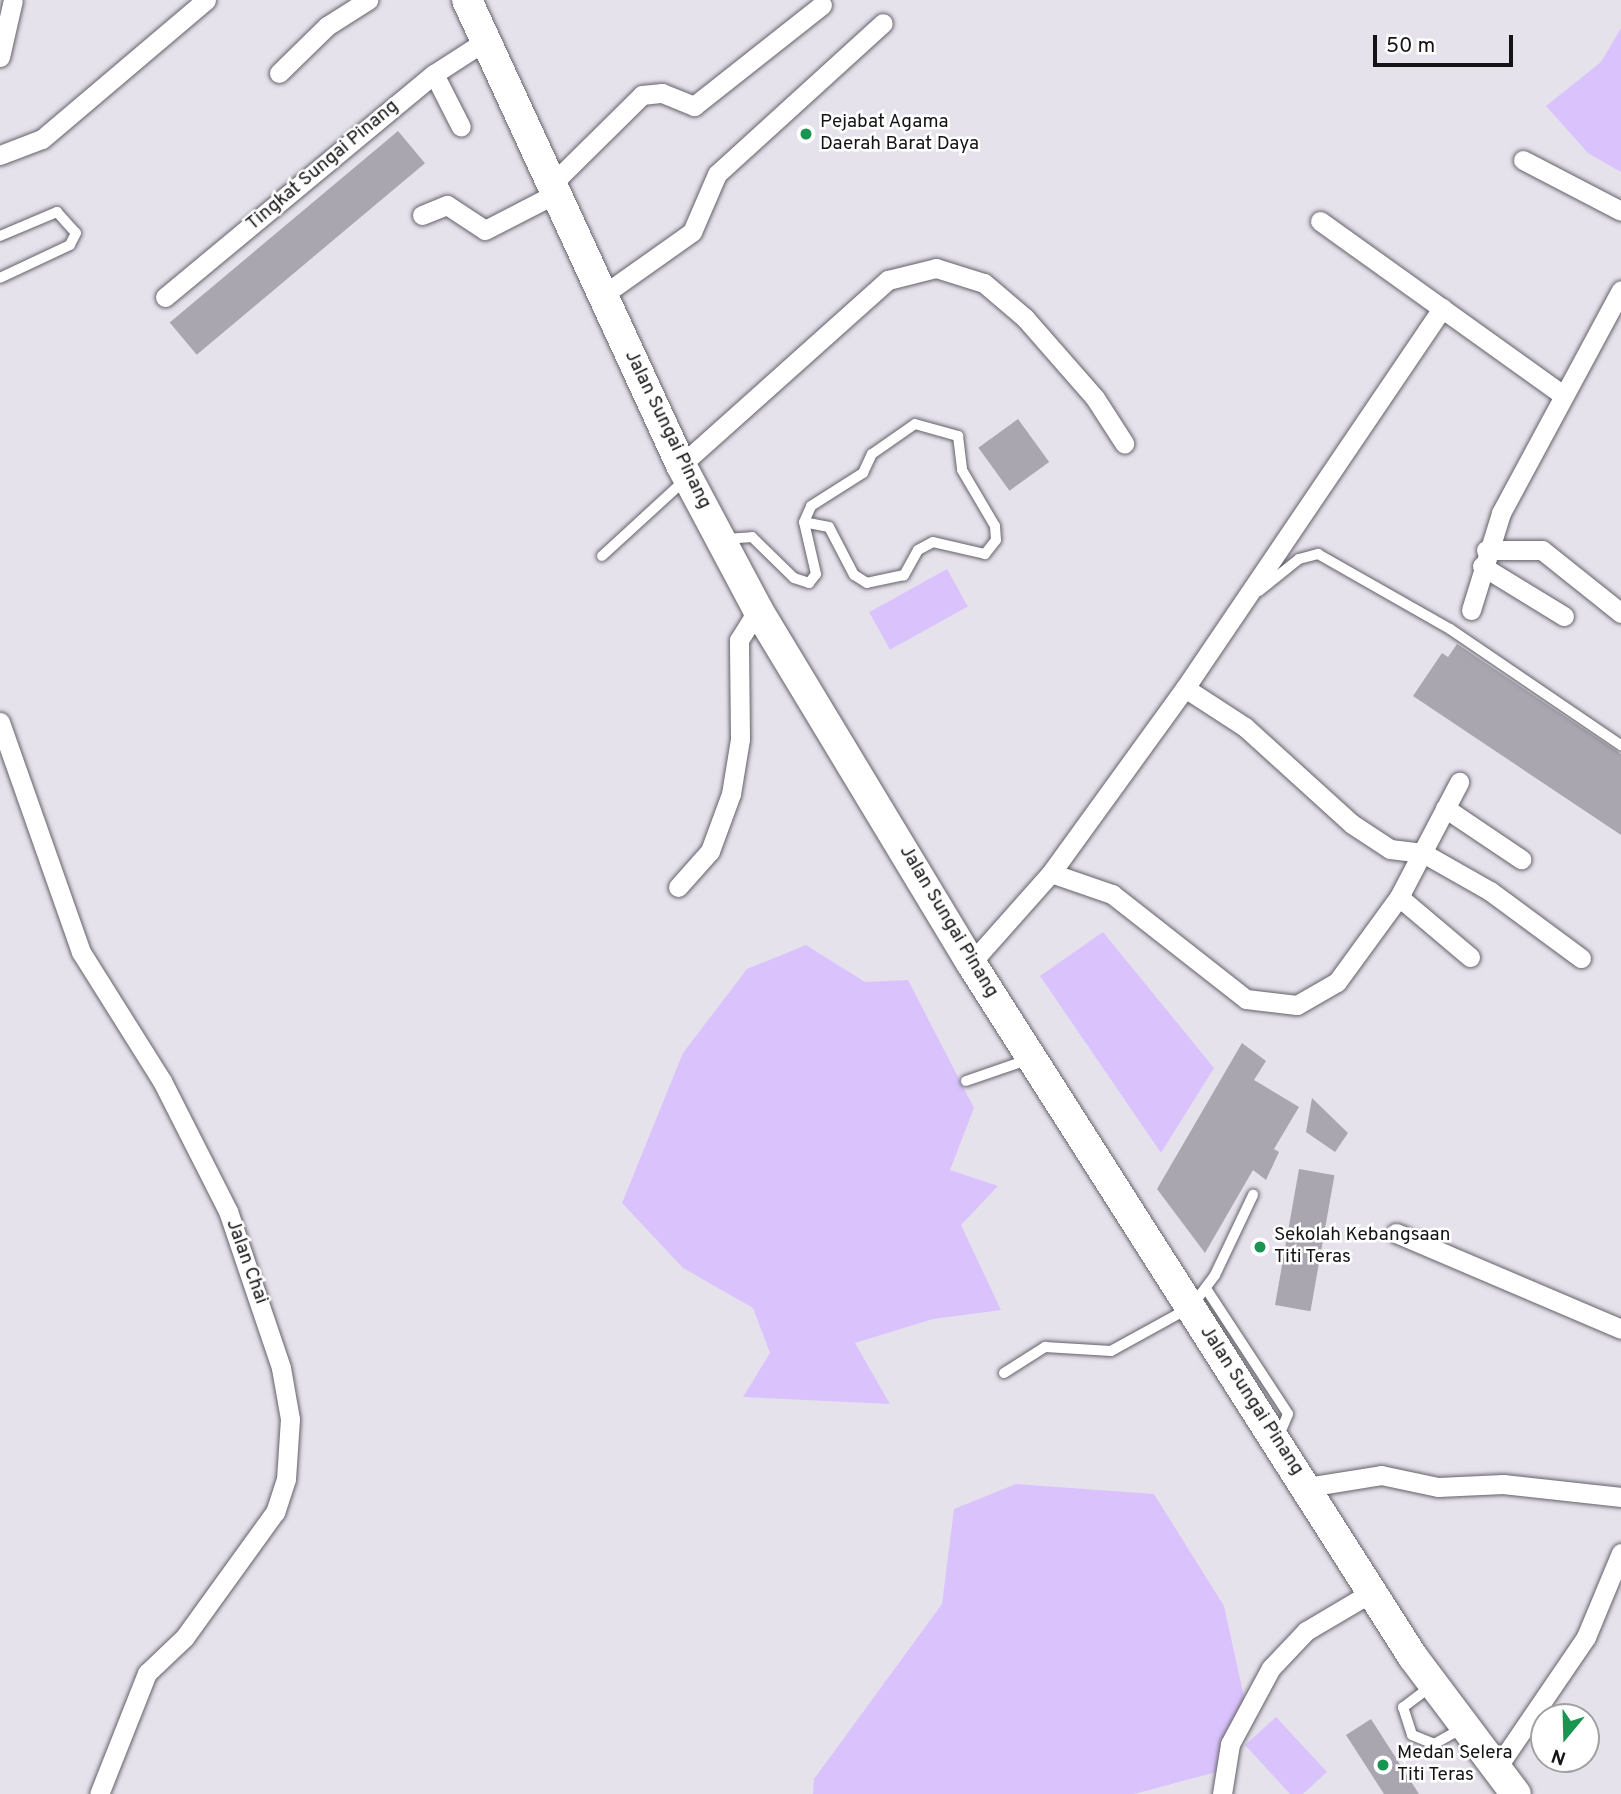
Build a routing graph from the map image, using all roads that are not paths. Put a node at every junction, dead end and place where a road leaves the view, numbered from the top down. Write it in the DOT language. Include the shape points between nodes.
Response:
graph roads {
  1 [pos="13,0"];
  2 [pos="206,0"];
  3 [pos="368,0"];
  4 [pos="467,0"];
  5 [pos="822,5"];
  6 [pos="883,23"];
  7 [pos="485,41"];
  8 [pos="0,57"];
  9 [pos="279,73"];
  10 [pos="434,74"];
  11 [pos="461,127"];
  12 [pos="0,155"];
  13 [pos="1523,160"];
  14 [pos="553,189"];
  15 [pos="1621,211"];
  16 [pos="422,215"];
  17 [pos="1320,221"];
  18 [pos="0,236"];
  19 [pos="0,278"];
  20 [pos="1621,290"];
  21 [pos="603,295"];
  22 [pos="165,297"];
  23 [pos="1442,308"];
  24 [pos="1562,394"];
  25 [pos="1124,443"];
  26 [pos="685,471"];
  27 [pos="804,522"];
  28 [pos="720,540"];
  29 [pos="602,556"];
  30 [pos="1484,558"];
  31 [pos="758,610"];
  32 [pos="1471,610"];
  33 [pos="1231,612"];
  34 [pos="1621,613"];
  35 [pos="1564,616"];
  36 [pos="1185,688"];
  37 [pos="0,722"];
  38 [pos="1621,745"];
  39 [pos="1459,782"];
  40 [pos="1445,808"];
  41 [pos="1423,853"];
  42 [pos="1521,859"];
  43 [pos="1051,873"];
  44 [pos="678,887"];
  45 [pos="1399,897"];
  46 [pos="1470,957"];
  47 [pos="1581,958"];
  48 [pos="971,963"];
  49 [pos="1034,1058"];
  50 [pos="965,1081"];
  51 [pos="1253,1195"];
  52 [pos="1396,1233"];
  53 [pos="1199,1299"];
  54 [pos="1621,1329"];
  55 [pos="1004,1373"];
  56 [pos="1307,1487"];
  57 [pos="1621,1497"];
  58 [pos="1621,1553"];
  59 [pos="1372,1592"];
  60 [pos="1432,1686"];
  61 [pos="1461,1729"];
  62 [pos="1494,1772"];
  63 [pos="99,1794"];
  64 [pos="1222,1794"];
  65 [pos="1516,1794"];
  1 -- 8 [label="street"];
  2 -- 12 [label="street" via="42,139"];
  3 -- 9 [label="street" via="327,26"];
  4 -- 7 [label="main road, Jalan Sungai Pinang"];
  5 -- 14 [label="street" via="694,106 662,93 642,95"];
  6 -- 21 [label="street" via="717,174 692,232"];
  7 -- 10 [label="street, Tingkat Sungai Pinang"];
  7 -- 14 [label="main road, Jalan Sungai Pinang"];
  10 -- 11 [label="street"];
  10 -- 22 [label="street, Tingkat Sungai Pinang"];
  13 -- 15 [label="street"];
  14 -- 16 [label="street" via="485,230 447,205"];
  14 -- 21 [label="main road, Jalan Sungai Pinang"];
  17 -- 23 [label="street"];
  18 -- 19 [label="lane" via="57,212 76,233 70,245"];
  20 -- 24 [label="street"];
  21 -- 26 [label="main road, Jalan Sungai Pinang"];
  23 -- 24 [label="street"];
  23 -- 33 [label="street"];
  24 -- 30 [label="street"];
  25 -- 26 [label="street" via="1095,398 1025,318 984,283 936,268 888,279"];
  26 -- 28 [label="main road, Jalan Sungai Pinang"];
  26 -- 29 [label="lane"];
  27 -- 27 [label="lane" via="811,506 863,473 896,433 915,424 934,425 958,436 962,471 995,527 996,540 985,554 933,542 918,550 904,575 867,583 854,575 829,527"];
  27 -- 28 [label="lane" via="816,574 809,583 794,578 769,546 752,537"];
  28 -- 31 [label="main road, Jalan Sungai Pinang"];
  30 -- 32 [label="street"];
  30 -- 34 [label="street" via="1542,550"];
  30 -- 35 [label="street"];
  31 -- 44 [label="street" via="739,640 740,739 727,807 709,851"];
  31 -- 48 [label="main road, Jalan Sungai Pinang"];
  33 -- 36 [label="street"];
  33 -- 38 [label="lane" via="1299,559 1318,555 1450,629"];
  36 -- 41 [label="street" via="1245,727 1352,824 1390,849"];
  36 -- 43 [label="street"];
  37 -- 63 [label="street, Jalan Chai" via="81,952 162,1081 228,1211 281,1368 290,1419 286,1479 275,1512 185,1637 147,1673"];
  39 -- 40 [label="street"];
  40 -- 41 [label="street"];
  40 -- 42 [label="street"];
  41 -- 45 [label="street"];
  41 -- 47 [label="street" via="1490,891"];
  43 -- 45 [label="street" via="1112,894 1222,982 1264,1006 1297,1004 1337,982"];
  43 -- 48 [label="street"];
  45 -- 46 [label="street"];
  48 -- 49 [label="main road, Jalan Sungai Pinang"];
  49 -- 50 [label="lane"];
  49 -- 53 [label="main road, Jalan Sungai Pinang"];
  51 -- 53 [label="lane"];
  52 -- 54 [label="street"];
  53 -- 55 [label="lane" via="1111,1351 1045,1347"];
  53 -- 56 [label="main road, Jalan Sungai Pinang"];
  56 -- 57 [label="street" via="1381,1475 1438,1487 1503,1484"];
  56 -- 59 [label="main road, Jalan Sungai Pinang"];
  58 -- 62 [label="street" via="1586,1637"];
  59 -- 60 [label="main road, Jalan Sungai Pinang"];
  59 -- 64 [label="street" via="1306,1631 1271,1668 1230,1744"];
  60 -- 61 [label="main road, Jalan Sungai Pinang"];
  60 -- 61 [label="lane" via="1403,1707 1412,1735 1434,1744"];
  61 -- 62 [label="main road, Jalan Sungai Pinang"];
  62 -- 65 [label="main road, Jalan Sungai Pinang"];
}
